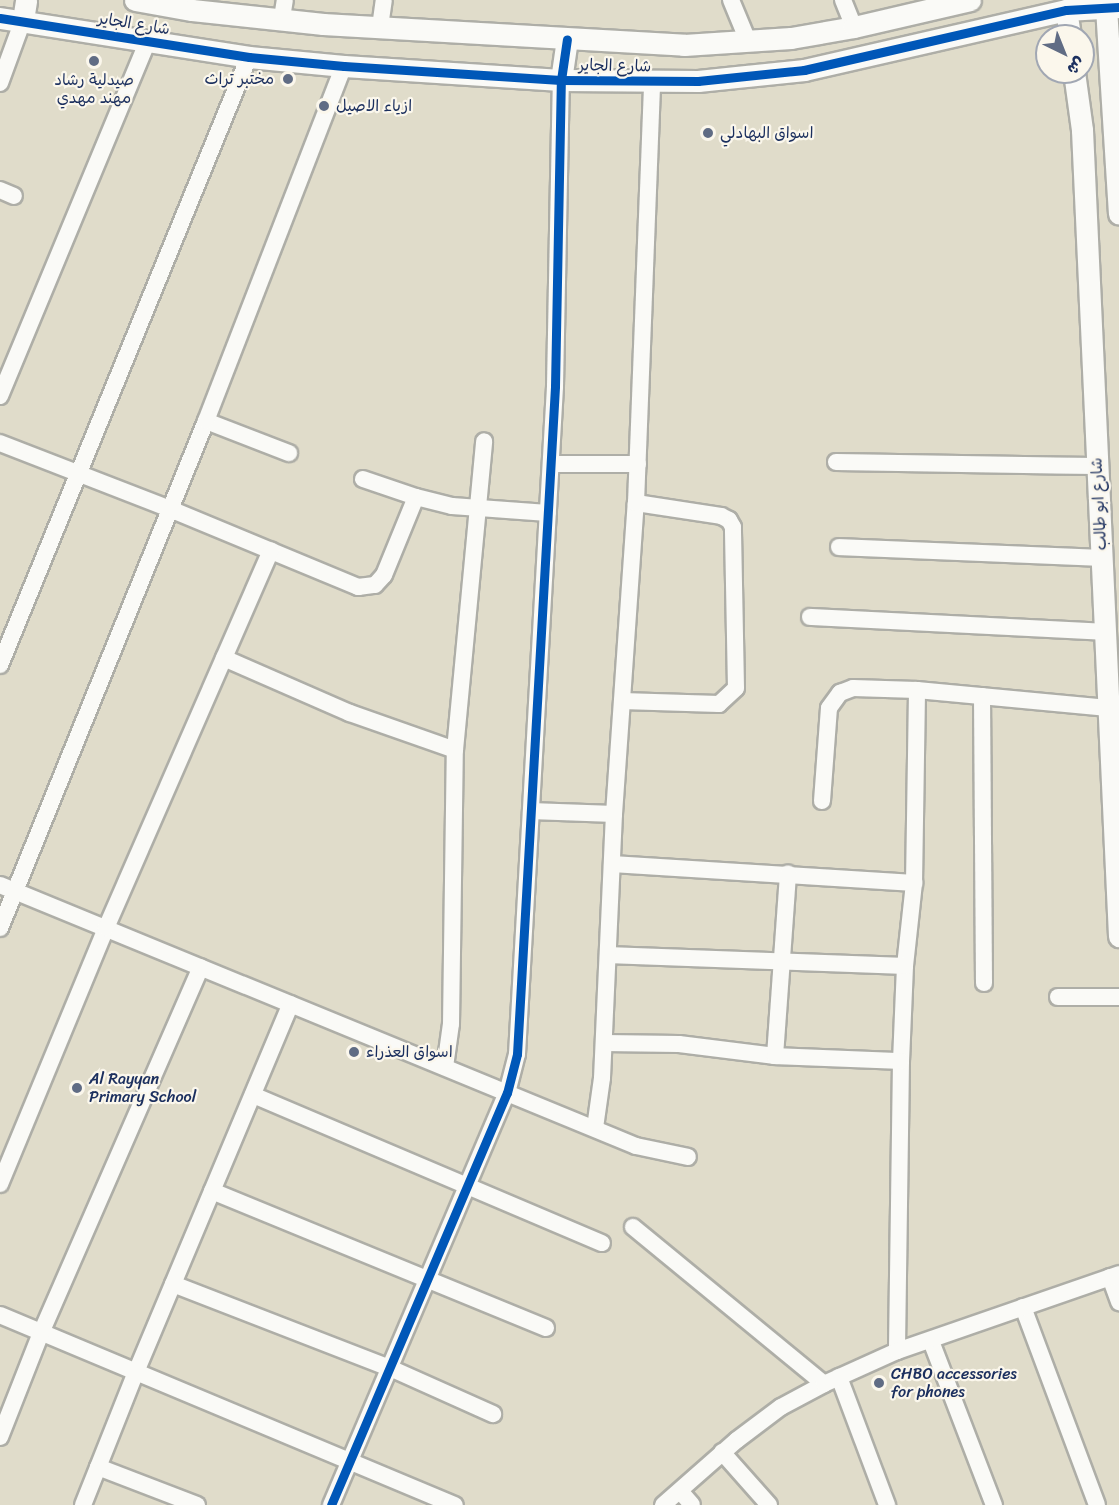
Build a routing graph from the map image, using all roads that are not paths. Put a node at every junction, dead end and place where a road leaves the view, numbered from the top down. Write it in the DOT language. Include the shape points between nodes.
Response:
graph roads {
  1 [pos="135,0"];
  2 [pos="384,0"];
  3 [pos="731,0"];
  4 [pos="843,0"];
  5 [pos="960,1"];
  6 [pos="193,5"];
  7 [pos="1113,7"];
  8 [pos="284,9"];
  9 [pos="25,10"];
  10 [pos="1066,10"];
  11 [pos="0,18"];
  12 [pos="1068,24"];
  13 [pos="380,27"];
  14 [pos="854,27"];
  15 [pos="567,39"];
  16 [pos="748,41"];
  17 [pos="147,42"];
  18 [pos="249,57"];
  19 [pos="344,66"];
  20 [pos="561,80"];
  21 [pos="652,81"];
  22 [pos="0,83"];
  23 [pos="1076,84"];
  24 [pos="1115,125"];
  25 [pos="1082,130"];
  26 [pos="1119,214"];
  27 [pos="0,396"];
  28 [pos="206,421"];
  29 [pos="484,441"];
  30 [pos="0,443"];
  31 [pos="289,453"];
  32 [pos="836,462"];
  33 [pos="551,464"];
  34 [pos="638,464"];
  35 [pos="1097,466"];
  36 [pos="80,473"];
  37 [pos="363,478"];
  38 [pos="416,497"];
  39 [pos="636,503"];
  40 [pos="476,508"];
  41 [pos="170,509"];
  42 [pos="548,513"];
  43 [pos="839,547"];
  44 [pos="271,551"];
  45 [pos="1101,558"];
  46 [pos="810,617"];
  47 [pos="1105,632"];
  48 [pos="224,658"];
  49 [pos="0,665"];
  50 [pos="917,690"];
  51 [pos="982,696"];
  52 [pos="622,700"];
  53 [pos="1108,708"];
  54 [pos="455,750"];
  55 [pos="822,801"];
  56 [pos="531,811"];
  57 [pos="614,814"];
  58 [pos="612,864"];
  59 [pos="788,873"];
  60 [pos="914,883"];
  61 [pos="8,888"];
  62 [pos="0,928"];
  63 [pos="106,928"];
  64 [pos="1119,936"];
  65 [pos="608,954"];
  66 [pos="781,961"];
  67 [pos="905,966"];
  68 [pos="201,967"];
  69 [pos="984,983"];
  70 [pos="1058,997"];
  71 [pos="1119,997"];
  72 [pos="291,1004"];
  73 [pos="604,1043"];
  74 [pos="775,1056"];
  75 [pos="900,1061"];
  76 [pos="444,1067"];
  77 [pos="507,1093"];
  78 [pos="253,1095"];
  79 [pos="595,1128"];
  80 [pos="688,1157"];
  81 [pos="0,1184"];
  82 [pos="468,1185"];
  83 [pos="212,1191"];
  84 [pos="633,1227"];
  85 [pos="602,1243"];
  86 [pos="1114,1276"];
  87 [pos="428,1277"];
  88 [pos="173,1284"];
  89 [pos="1119,1302"];
  90 [pos="1023,1307"];
  91 [pos="0,1315"];
  92 [pos="546,1328"];
  93 [pos="41,1333"];
  94 [pos="931,1341"];
  95 [pos="897,1351"];
  96 [pos="390,1368"];
  97 [pos="136,1372"];
  98 [pos="832,1380"];
  99 [pos="494,1414"];
  100 [pos="0,1437"];
  101 [pos="722,1452"];
  102 [pos="350,1463"];
  103 [pos="98,1467"];
  104 [pos="680,1491"];
  105 [pos="83,1505"];
  106 [pos="197,1505"];
  107 [pos="332,1505"];
  108 [pos="455,1505"];
  109 [pos="663,1505"];
  110 [pos="692,1505"];
  111 [pos="769,1505"];
  112 [pos="887,1505"];
  113 [pos="994,1505"];
  114 [pos="1097,1505"];
  1 -- 6 [label="street, شارع الجاير"];
  2 -- 13 [label="street"];
  3 -- 16 [label="street"];
  4 -- 14 [label="street"];
  5 -- 14 [label="street, شارع الجاير"];
  6 -- 8 [label="street, شارع الجاير"];
  7 -- 10 [label="street, شارع الجاير"];
  7 -- 24 [label="street"];
  8 -- 13 [label="street, شارع الجاير"];
  9 -- 11 [label="street, شارع الجاير"];
  9 -- 17 [label="street, شارع الجاير"];
  9 -- 22 [label="street"];
  10 -- 12 [label="street"];
  10 -- 21 [label="street, شارع الجاير" via="804,70 698,81"];
  13 -- 15 [label="street, شارع الجاير"];
  14 -- 16 [label="street, شارع الجاير"];
  15 -- 16 [label="street, شارع الجاير" via="684,45"];
  15 -- 20 [label="street"];
  17 -- 18 [label="street, شارع الجاير"];
  17 -- 27 [label="street"];
  18 -- 19 [label="street, شارع الجاير"];
  18 -- 36 [label="street"];
  19 -- 20 [label="street, شارع الجاير"];
  19 -- 28 [label="street"];
  20 -- 21 [label="street, شارع الجاير"];
  20 -- 33 [label="street"];
  21 -- 34 [label="street"];
  23 -- 25 [label="street, شارع ابو طالب"];
  24 -- 25 [label="street"];
  24 -- 26 [label="street"];
  25 -- 35 [label="street, شارع ابو طالب"];
  28 -- 31 [label="street"];
  28 -- 41 [label="street"];
  29 -- 40 [label="street"];
  30 -- 36 [label="street"];
  32 -- 35 [label="street"];
  33 -- 34 [label="street"];
  33 -- 42 [label="street"];
  34 -- 39 [label="street"];
  35 -- 45 [label="street, شارع ابو طالب"];
  36 -- 41 [label="street"];
  36 -- 49 [label="street"];
  37 -- 38 [label="street"];
  38 -- 40 [label="street"];
  38 -- 44 [label="street" via="384,575 375,585 358,587"];
  39 -- 52 [label="street"];
  39 -- 52 [label="street" via="721,516 733,527 736,688 719,704"];
  40 -- 42 [label="street"];
  40 -- 54 [label="street"];
  41 -- 44 [label="street"];
  41 -- 61 [label="street"];
  42 -- 56 [label="street"];
  43 -- 45 [label="street"];
  44 -- 48 [label="street"];
  45 -- 47 [label="street, شارع ابو طالب"];
  46 -- 47 [label="street"];
  47 -- 53 [label="street, شارع ابو طالب"];
  48 -- 54 [label="street" via="351,713"];
  48 -- 63 [label="street"];
  50 -- 51 [label="street"];
  50 -- 55 [label="street" via="853,688 840,693 829,708"];
  50 -- 60 [label="street"];
  51 -- 53 [label="street"];
  51 -- 69 [label="street"];
  52 -- 57 [label="street"];
  53 -- 64 [label="street, شارع ابو طالب"];
  54 -- 76 [label="street" via="451,1024"];
  56 -- 57 [label="street"];
  56 -- 77 [label="street" via="517,1054"];
  57 -- 58 [label="street"];
  58 -- 59 [label="street"];
  58 -- 65 [label="street"];
  59 -- 60 [label="street"];
  59 -- 66 [label="street"];
  60 -- 67 [label="street"];
  61 -- 62 [label="street"];
  61 -- 63 [label="street"];
  63 -- 68 [label="street"];
  63 -- 81 [label="street"];
  65 -- 66 [label="street"];
  65 -- 73 [label="street"];
  66 -- 67 [label="street"];
  66 -- 74 [label="street"];
  67 -- 75 [label="street"];
  68 -- 72 [label="street"];
  68 -- 93 [label="street"];
  70 -- 71 [label="street"];
  72 -- 76 [label="street"];
  72 -- 78 [label="street"];
  73 -- 74 [label="street" via="679,1044"];
  73 -- 79 [label="street"];
  74 -- 75 [label="street"];
  75 -- 95 [label="street"];
  76 -- 77 [label="street"];
  77 -- 79 [label="street"];
  77 -- 82 [label="street"];
  78 -- 82 [label="street"];
  78 -- 83 [label="street"];
  79 -- 80 [label="street" via="636,1146"];
  82 -- 85 [label="street"];
  82 -- 87 [label="street"];
  83 -- 87 [label="street"];
  83 -- 88 [label="street"];
  84 -- 98 [label="street"];
  86 -- 89 [label="street"];
  86 -- 90 [label="street"];
  87 -- 92 [label="street"];
  87 -- 96 [label="street"];
  88 -- 96 [label="street"];
  88 -- 97 [label="street"];
  90 -- 94 [label="street"];
  90 -- 114 [label="street"];
  91 -- 93 [label="street"];
  93 -- 97 [label="street"];
  93 -- 100 [label="street"];
  94 -- 95 [label="street"];
  94 -- 113 [label="street"];
  95 -- 98 [label="street"];
  96 -- 99 [label="street"];
  96 -- 102 [label="street"];
  97 -- 102 [label="street"];
  97 -- 103 [label="street"];
  98 -- 101 [label="street" via="781,1407"];
  98 -- 112 [label="street"];
  101 -- 104 [label="street"];
  101 -- 111 [label="street"];
  102 -- 107 [label="street"];
  102 -- 108 [label="street"];
  103 -- 105 [label="street"];
  103 -- 106 [label="street"];
  104 -- 109 [label="street"];
  104 -- 110 [label="street"];
}
